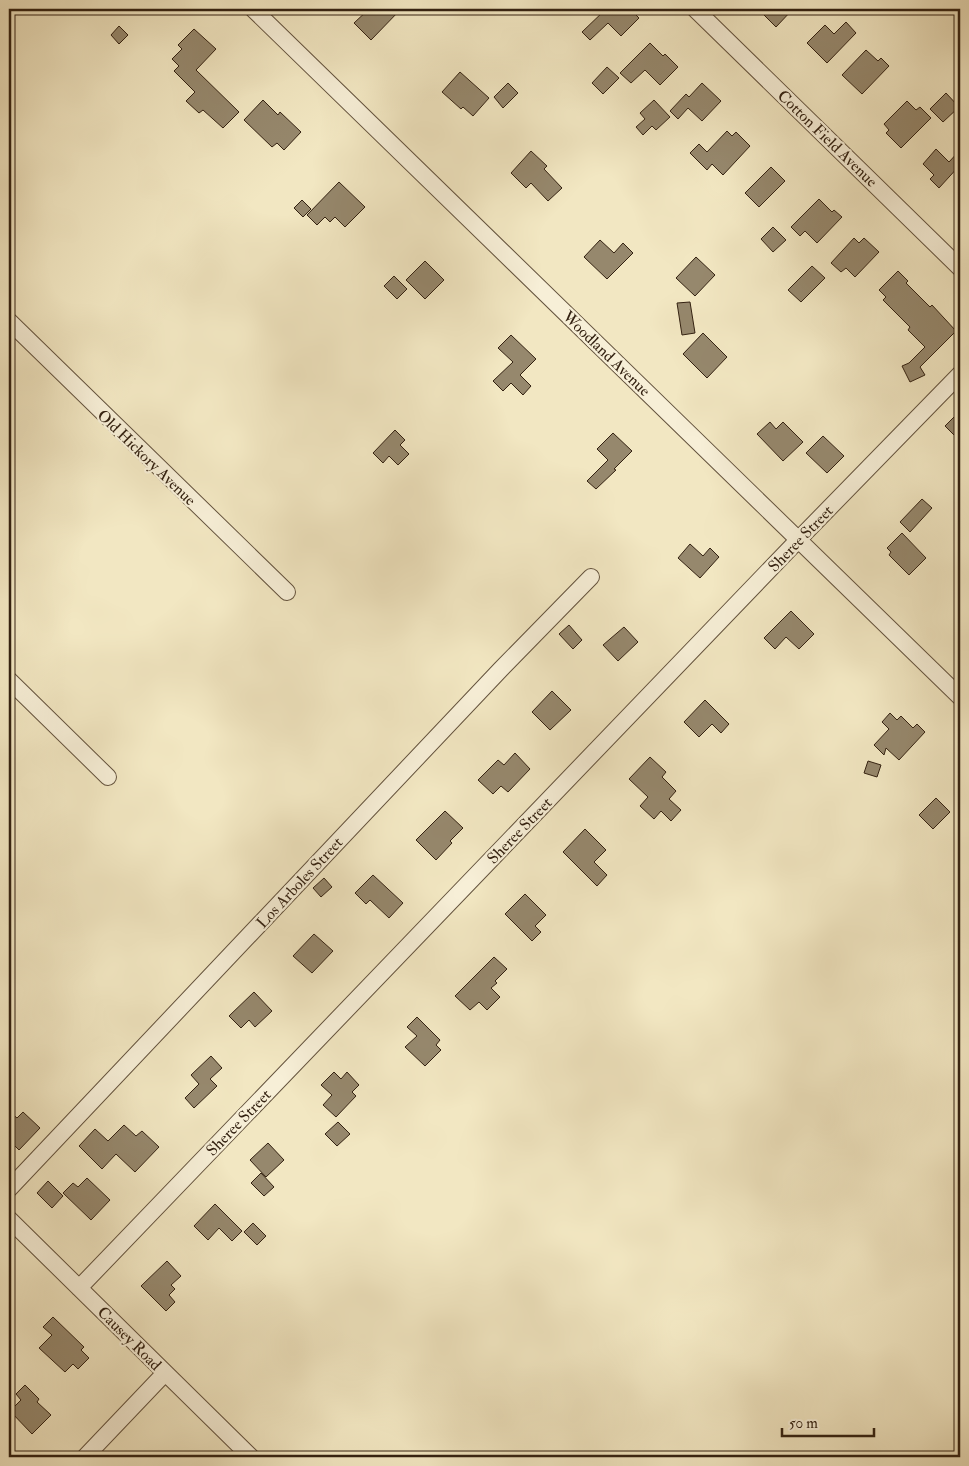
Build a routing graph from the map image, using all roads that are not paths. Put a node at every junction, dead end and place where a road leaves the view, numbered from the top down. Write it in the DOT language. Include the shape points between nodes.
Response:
graph roads {
  1 [pos="253,9"];
  2 [pos="695,9"];
  3 [pos="960,268"];
  4 [pos="9,322"];
  5 [pos="960,374"];
  6 [pos="799,539"];
  7 [pos="591,577"];
  8 [pos="287,592"];
  9 [pos="9,680"];
  10 [pos="960,697"];
  11 [pos="108,777"];
  12 [pos="9,1189"];
  13 [pos="9,1219"];
  14 [pos="79,1288"];
  15 [pos="165,1373"];
  16 [pos="85,1457"];
  17 [pos="251,1457"];
  1 -- 6 [label="street, Woodland Avenue"];
  2 -- 3 [label="street, Cotton Field Avenue"];
  4 -- 8 [label="street, Old Hickory Avenue"];
  5 -- 6 [label="street, Sheree Street"];
  6 -- 10 [label="street, Woodland Avenue"];
  6 -- 14 [label="street, Sheree Street"];
  7 -- 12 [label="street, Los Arboles Street"];
  9 -- 11 [label="street"];
  13 -- 14 [label="street, Causey Road"];
  14 -- 15 [label="street, Causey Road"];
  15 -- 16 [label="street"];
  15 -- 17 [label="street, Causey Road"];
}
